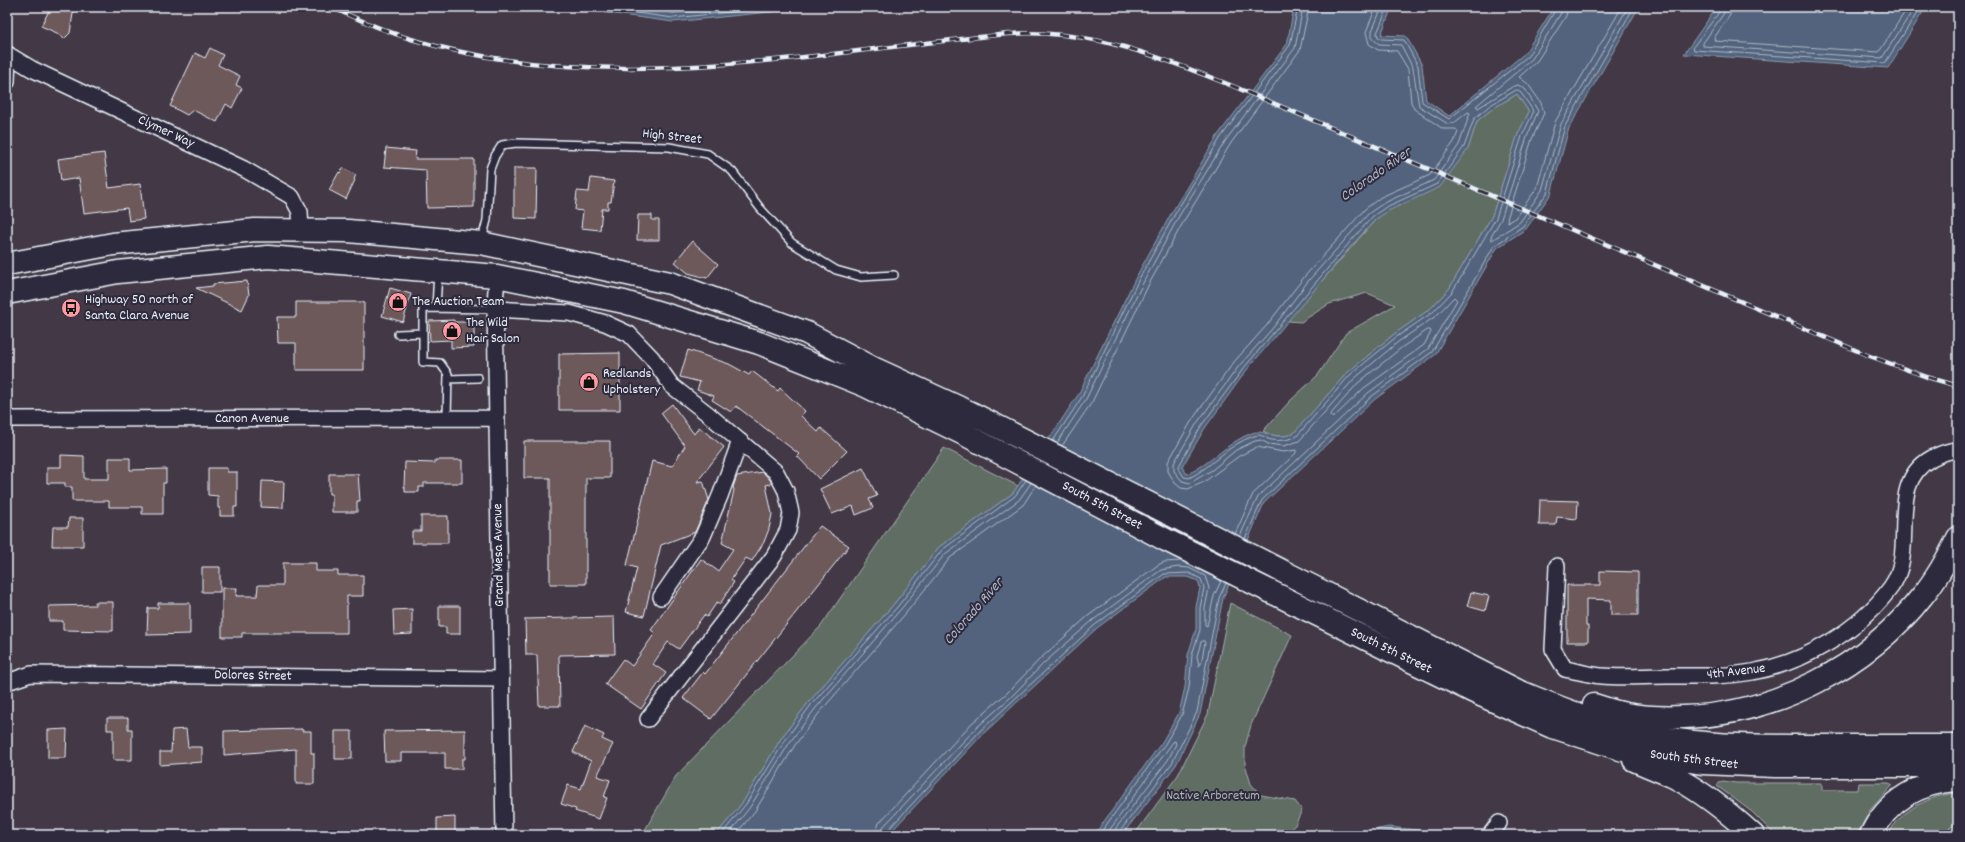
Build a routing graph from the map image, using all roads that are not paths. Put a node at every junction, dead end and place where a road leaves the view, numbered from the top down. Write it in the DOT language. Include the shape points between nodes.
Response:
graph roads {
  1 [pos="7,54"];
  2 [pos="7,82"];
  3 [pos="255,230"];
  4 [pos="301,230"];
  5 [pos="481,243"];
  6 [pos="268,258"];
  7 [pos="7,264"];
  8 [pos="438,270"];
  9 [pos="894,275"];
  10 [pos="497,276"];
  11 [pos="7,293"];
  12 [pos="436,308"];
  13 [pos="495,309"];
  14 [pos="423,333"];
  15 [pos="807,333"];
  16 [pos="398,334"];
  17 [pos="869,377"];
  18 [pos="478,378"];
  19 [pos="448,379"];
  20 [pos="447,418"];
  21 [pos="497,418"];
  22 [pos="7,419"];
  23 [pos="740,441"];
  24 [pos="1958,450"];
  25 [pos="1958,538"];
  26 [pos="1557,566"];
  27 [pos="661,597"];
  28 [pos="500,679"];
  29 [pos="7,682"];
  30 [pos="1518,690"];
  31 [pos="648,719"];
  32 [pos="1567,732"];
  33 [pos="1958,746"];
  34 [pos="1958,766"];
  35 [pos="1958,780"];
  36 [pos="1499,823"];
  37 [pos="504,835"];
  38 [pos="1490,835"];
  39 [pos="1753,835"];
  40 [pos="1871,835"];
  1 -- 2 [label="street"];
  1 -- 4 [label="street, Clymer Way" via="32,69 244,168 292,197 300,212"];
  3 -- 4 [label="highway"];
  3 -- 7 [label="highway" via="113,244"];
  3 -- 11 [label="highway" via="240,239 34,270"];
  4 -- 5 [label="highway" via="348,230"];
  5 -- 6 [label="highway" via="460,254 361,245 285,243"];
  5 -- 9 [label="lane, High Street" via="487,220 490,169 502,145 516,143 669,147 708,154 732,170 760,208 792,243 836,270 861,277"];
  5 -- 15 [label="highway" via="670,284"];
  6 -- 8 [label="highway"];
  6 -- 11 [label="highway" via="118,272"];
  8 -- 10 [label="highway"];
  8 -- 12 [label="lane"];
  10 -- 13 [label="street, Grand Mesa Avenue"];
  10 -- 15 [label="highway" via="536,264 676,298 765,329"];
  10 -- 17 [label="highway" via="624,302"];
  12 -- 13 [label="lane"];
  12 -- 14 [label="lane" via="422,308"];
  13 -- 21 [label="street, Grand Mesa Avenue"];
  13 -- 23 [label="street" via="569,314 605,323 629,334 652,358 672,386"];
  14 -- 16 [label="lane"];
  14 -- 19 [label="lane" via="423,362 440,363 448,374"];
  15 -- 17 [label="highway"];
  17 -- 30 [label="highway, South 5th Street" via="971,413"];
  17 -- 32 [label="highway, South 5th Street" via="962,433 1166,540 1472,691"];
  18 -- 19 [label="lane"];
  19 -- 20 [label="lane"];
  20 -- 21 [label="street, Canon Avenue"];
  20 -- 22 [label="street, Canon Avenue"];
  21 -- 28 [label="street, Grand Mesa Avenue"];
  23 -- 27 [label="street" via="703,536"];
  23 -- 31 [label="street" via="776,472 786,491 791,513 788,530 774,556"];
  24 -- 26 [label="street, 4th Avenue" via="1938,455 1926,462 1909,483 1904,550 1900,569 1892,586 1857,623 1803,656 1770,668 1750,672 1688,676 1601,676 1565,669 1553,649"];
  25 -- 30 [label="highway" via="1923,596 1884,636 1840,669 1815,683 1763,703 1710,714 1658,716 1627,714"];
  28 -- 29 [label="street, Dolores Street" via="31,674"];
  28 -- 37 [label="street, Grand Mesa Avenue"];
  30 -- 33 [label="highway, South 5th Street" via="1573,714 1624,729 1676,739 1772,746"];
  32 -- 34 [label="highway, South 5th Street" via="1623,750 1702,763 1775,766"];
  32 -- 39 [label="highway" via="1674,777 1723,808"];
  35 -- 40 [label="highway" via="1932,783 1902,797 1888,809 1875,825"];
  36 -- 38 [label="street"];
}
